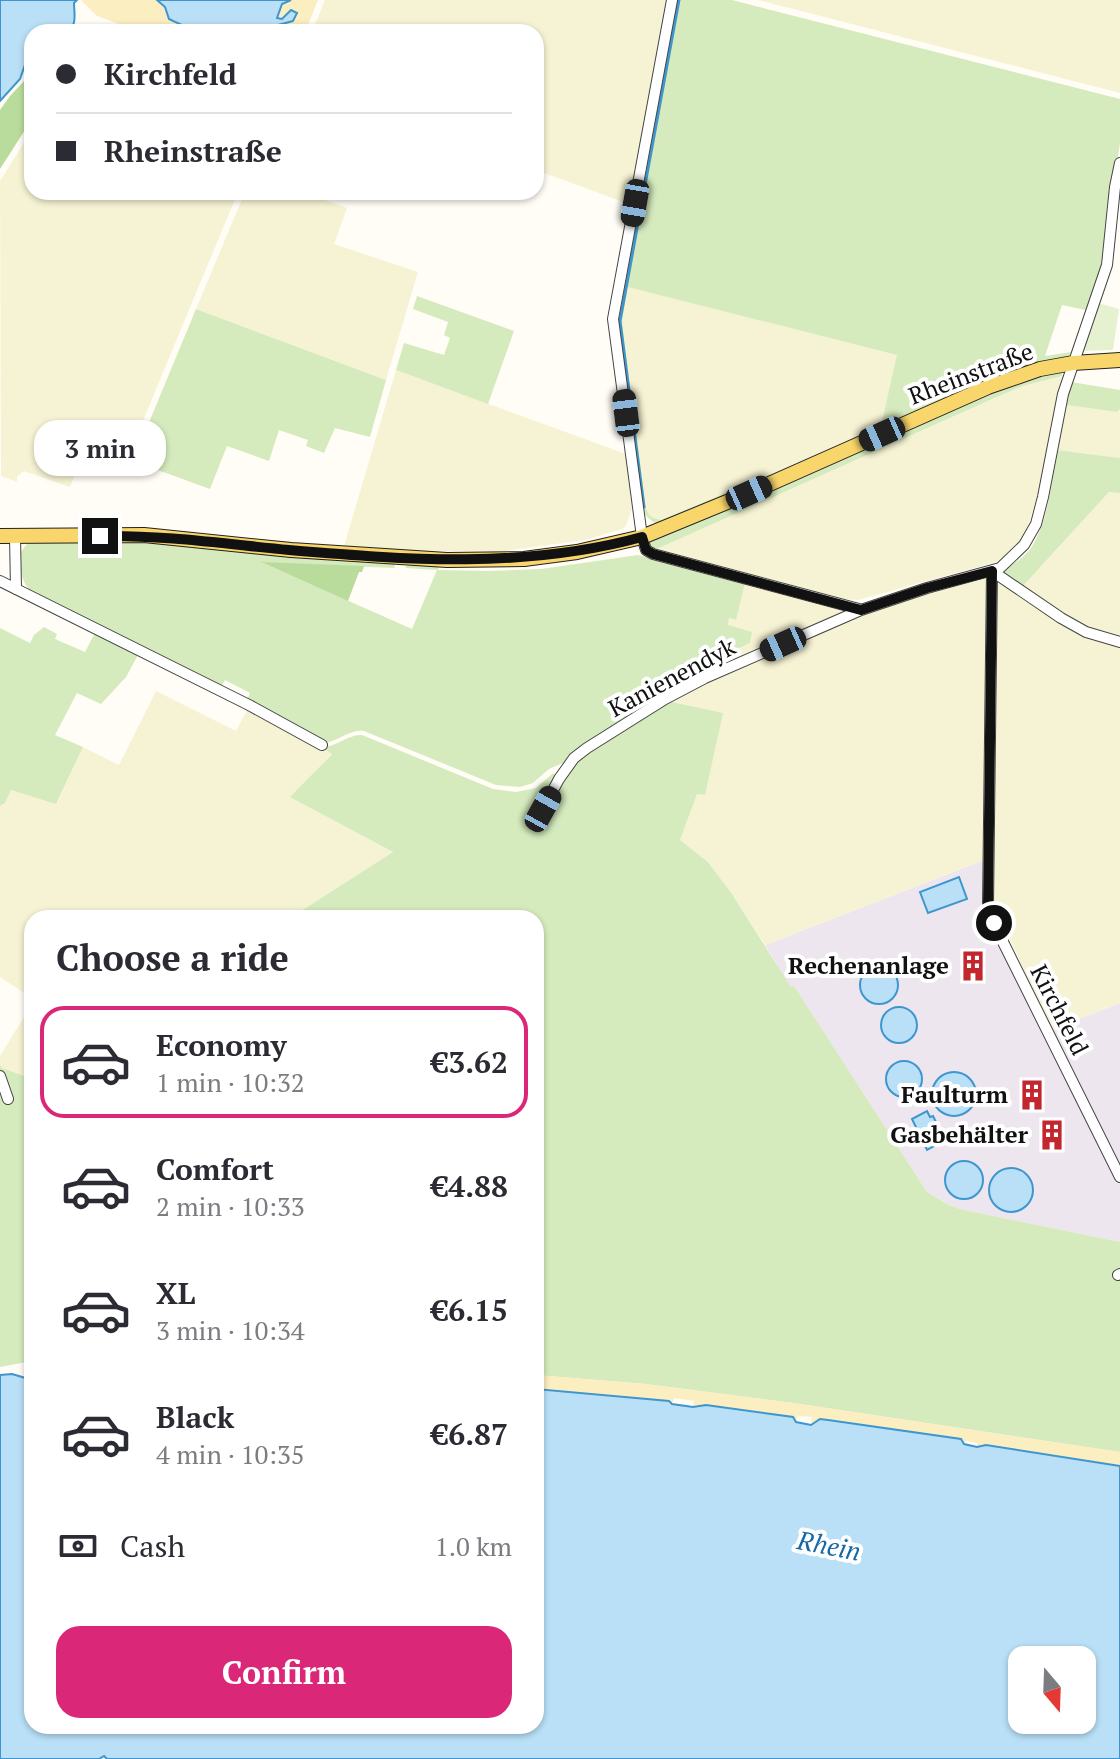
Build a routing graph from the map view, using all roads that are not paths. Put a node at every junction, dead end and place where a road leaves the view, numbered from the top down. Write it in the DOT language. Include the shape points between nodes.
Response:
graph roads {
  1 [pos="672,0"];
  2 [pos="1120,163"];
  3 [pos="1120,360"];
  4 [pos="1073,363"];
  5 [pos="7,536"];
  6 [pos="642,537"];
  7 [pos="992,571"];
  8 [pos="0,581"];
  9 [pos="16,589"];
  10 [pos="861,610"];
  11 [pos="1120,642"];
  12 [pos="322,745"];
  13 [pos="543,809"];
  14 [pos="0,1076"];
  15 [pos="8,1099"];
  16 [pos="1120,1177"];
  1 -- 6 [label="street" via="613,319"];
  2 -- 4 [label="street, Kanienendyk" via="1107,265"];
  3 -- 4 [label="main road, Rheinstraße"];
  4 -- 6 [label="main road, Rheinstraße" via="988,387"];
  4 -- 7 [label="street, Kanienendyk" via="1036,524 1024,545"];
  5 -- 6 [label="main road, Rheinstraße" via="144,535 447,560 524,559"];
  5 -- 9 [label="street"];
  6 -- 10 [label="street" via="653,554"];
  7 -- 10 [label="street, Kanienendyk"];
  7 -- 11 [label="street" via="1086,632"];
  7 -- 16 [label="street, Kirchfeld" via="988,906"];
  8 -- 9 [label="street"];
  9 -- 12 [label="street"];
  10 -- 13 [label="street, Kanienendyk" via="705,678 616,729 574,758"];
  14 -- 15 [label="street"];
}
